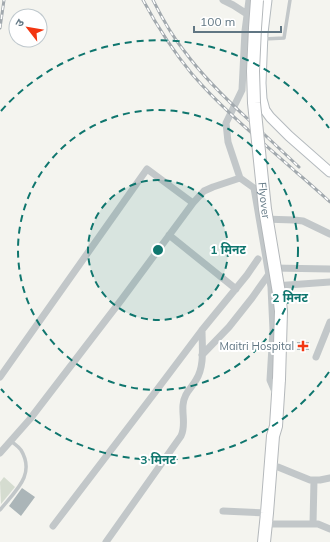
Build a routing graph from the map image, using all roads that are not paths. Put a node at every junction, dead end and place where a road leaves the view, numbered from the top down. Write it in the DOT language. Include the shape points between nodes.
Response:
graph roads {
  1 [pos="223,0"];
  2 [pos="249,0"];
  3 [pos="258,0"];
  4 [pos="267,0"];
  5 [pos="290,0"];
  6 [pos="247,14"];
  7 [pos="263,42"];
  8 [pos="242,75"];
  9 [pos="262,76"];
  10 [pos="330,172"];
  11 [pos="240,178"];
  12 [pos="193,203"];
  13 [pos="259,219"];
  14 [pos="330,234"];
  15 [pos="169,235"];
  16 [pos="258,259"];
  17 [pos="330,269"];
  18 [pos="268,271"];
  19 [pos="330,282"];
  20 [pos="271,287"];
  21 [pos="236,289"];
  22 [pos="330,322"];
  23 [pos="202,330"];
  24 [pos="202,355"];
  25 [pos="316,357"];
  26 [pos="0,377"];
  27 [pos="278,399"];
  28 [pos="276,426"];
  29 [pos="11,441"];
  30 [pos="0,453"];
  31 [pos="278,467"];
  32 [pos="330,478"];
  33 [pos="314,480"];
  34 [pos="0,510"];
  35 [pos="223,511"];
  36 [pos="267,513"];
  37 [pos="273,524"];
  38 [pos="313,524"];
  39 [pos="53,526"];
  40 [pos="330,529"];
  41 [pos="106,542"];
  42 [pos="264,542"];
  43 [pos="271,542"];
  1 -- 6 [label="street"];
  2 -- 6 [label="street"];
  3 -- 27 [label="highway, Flyover, bridge" via="253,71 254,103 264,209 280,305"];
  4 -- 7 [label="street"];
  5 -- 7 [label="lane" via="284,38"];
  6 -- 8 [label="street"];
  7 -- 9 [label="street"];
  8 -- 9 [label="street"];
  8 -- 11 [label="street" via="242,90 226,122 228,142"];
  9 -- 10 [label="street" via="264,110"];
  11 -- 12 [label="street" via="204,191"];
  11 -- 13 [label="street" via="254,188"];
  12 -- 15 [label="street"];
  12 -- 26 [label="street" via="147,169"];
  13 -- 14 [label="street" via="300,220"];
  13 -- 18 [label="street"];
  15 -- 21 [label="street"];
  15 -- 29 [label="street"];
  16 -- 21 [label="street"];
  17 -- 18 [label="street"];
  18 -- 20 [label="street"];
  18 -- 24 [label="street" via="252,298"];
  19 -- 20 [label="street"];
  20 -- 27 [label="street" via="273,330 270,380"];
  21 -- 23 [label="street"];
  22 -- 25 [label="street"];
  23 -- 24 [label="street"];
  23 -- 39 [label="street"];
  24 -- 41 [label="street" via="199,374 184,399 181,436"];
  27 -- 28 [label="highway, Flyover"];
  28 -- 31 [label="highway" via="280,437"];
  28 -- 36 [label="highway"];
  29 -- 30 [label="street"];
  29 -- 34 [label="lane" via="20,449 27,467 24,480"];
  31 -- 33 [label="street"];
  31 -- 37 [label="highway"];
  32 -- 33 [label="street"];
  33 -- 38 [label="street"];
  35 -- 36 [label="street"];
  36 -- 42 [label="highway"];
  37 -- 38 [label="street"];
  37 -- 43 [label="highway"];
  38 -- 40 [label="street"];
}
